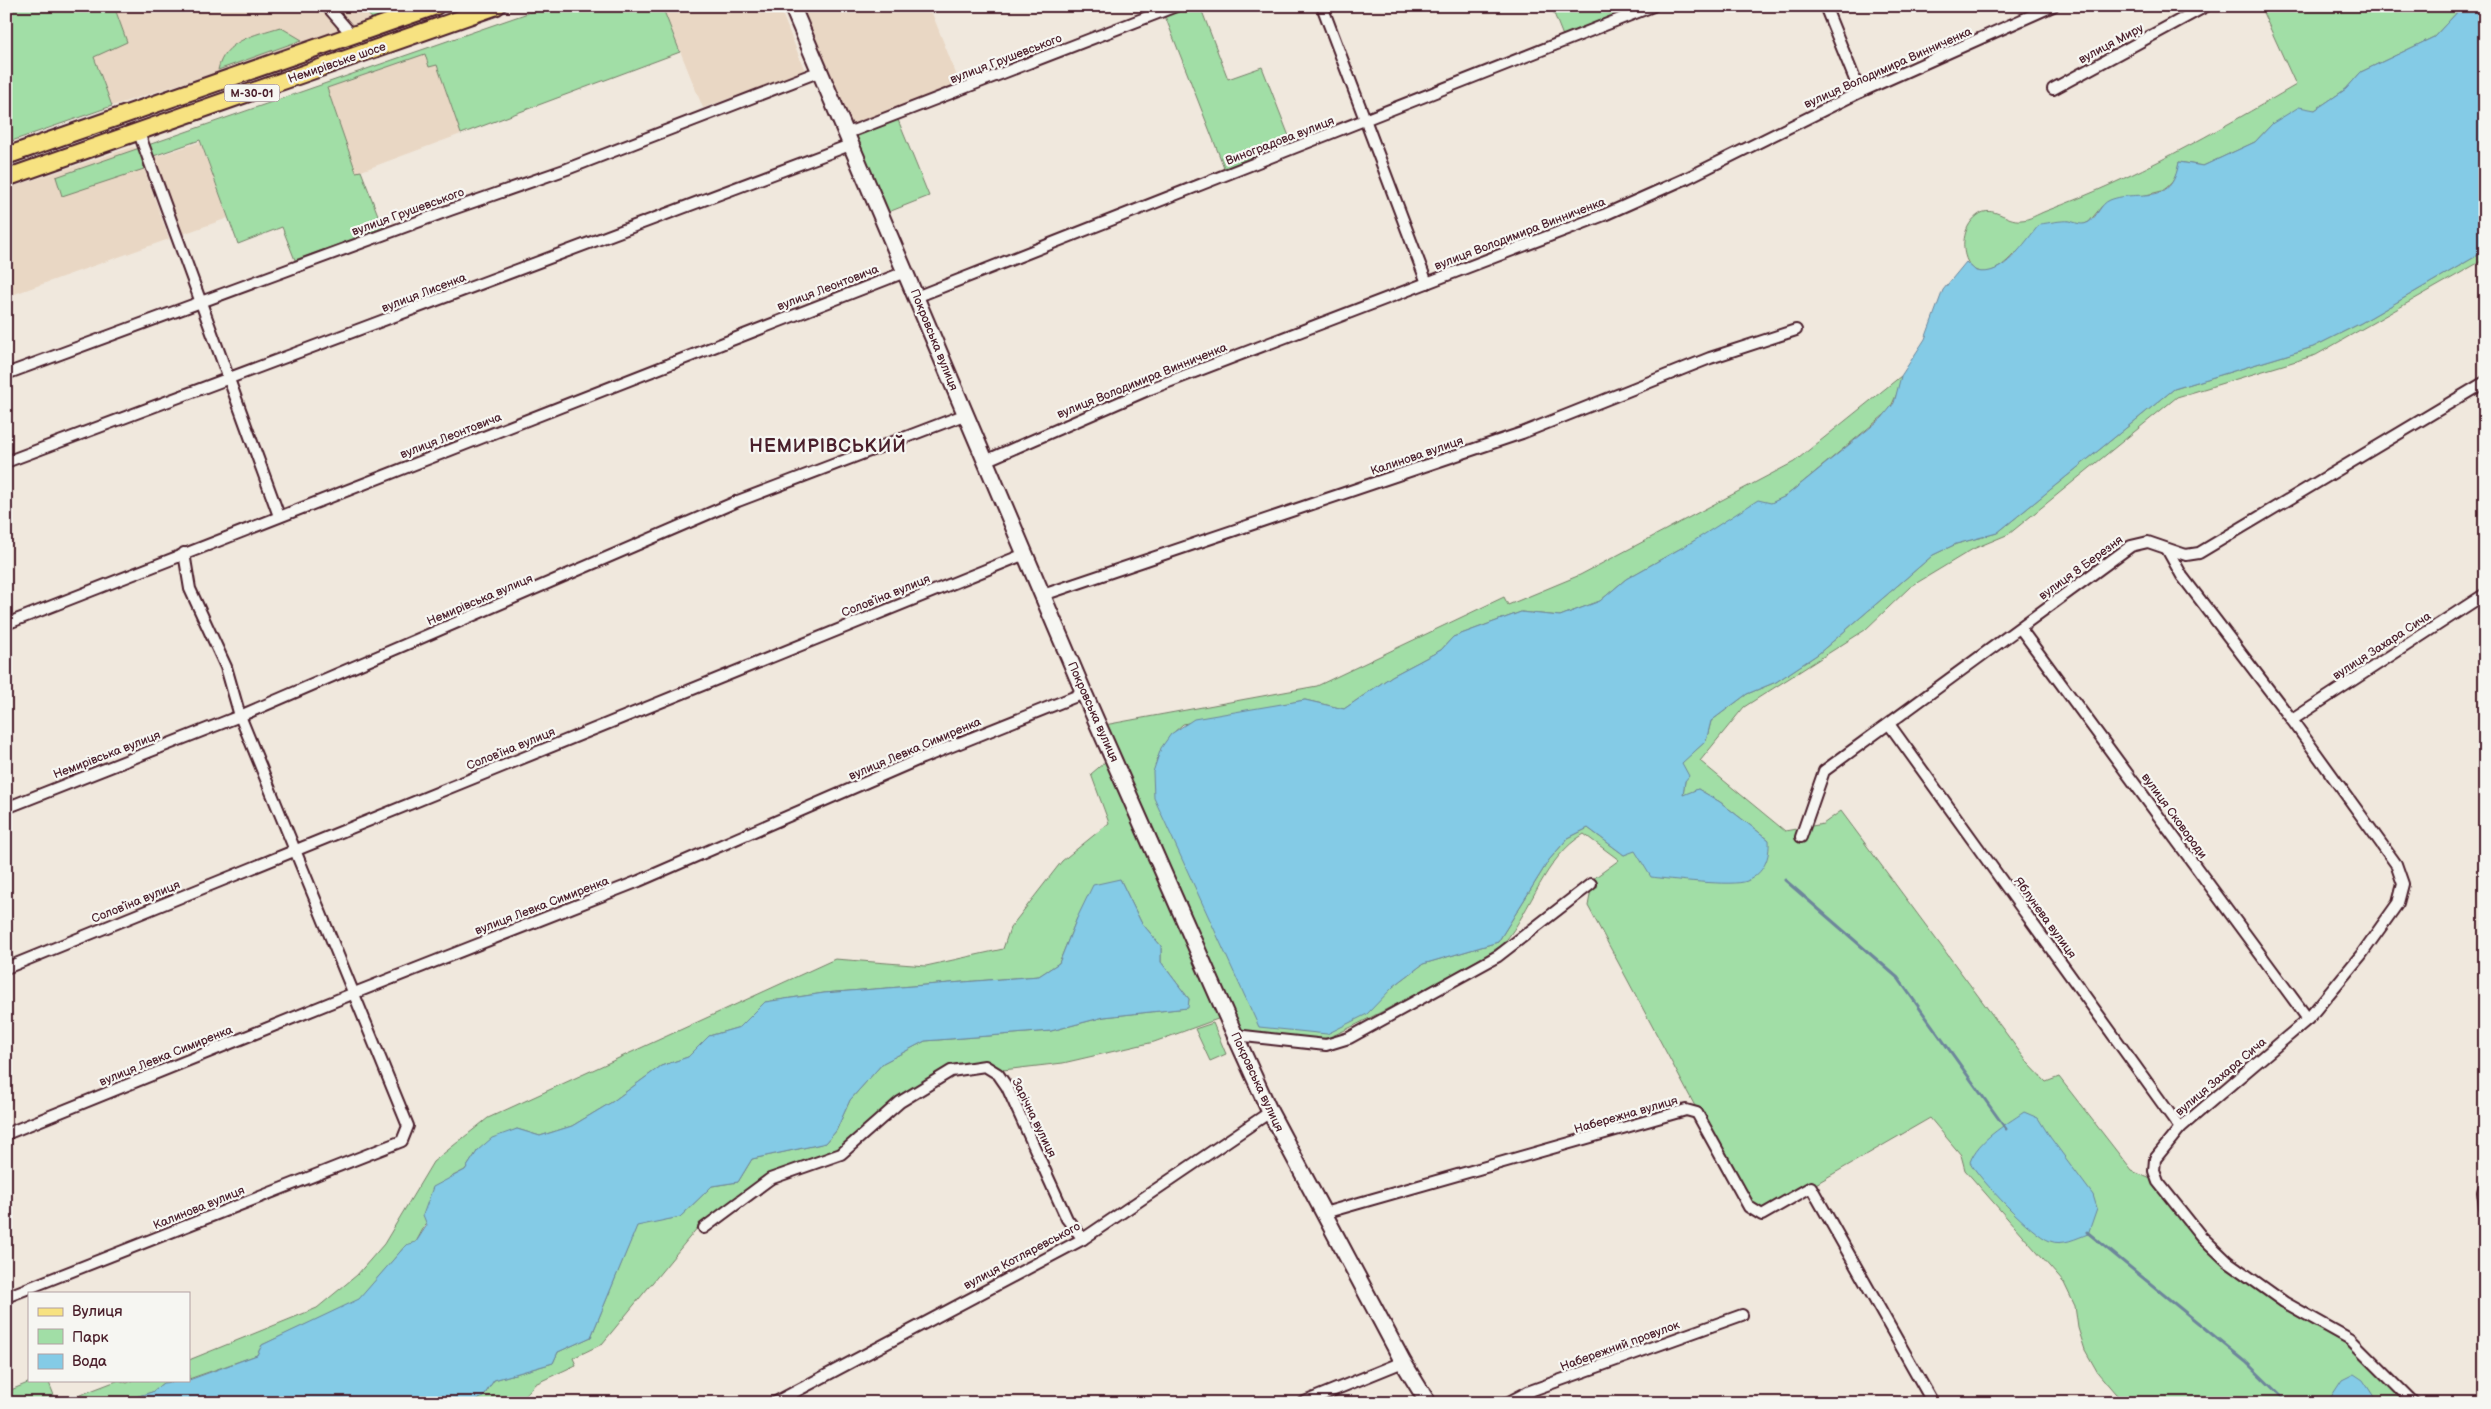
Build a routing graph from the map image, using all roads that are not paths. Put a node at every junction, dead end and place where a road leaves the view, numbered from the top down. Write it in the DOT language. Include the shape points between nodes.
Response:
graph roads {
  1 [pos="327,6"];
  2 [pos="436,6"];
  3 [pos="497,6"];
  4 [pos="792,6"];
  5 [pos="1176,6"];
  6 [pos="1322,6"];
  7 [pos="1653,6"];
  8 [pos="1825,6"];
  9 [pos="2053,6"];
  10 [pos="2206,6"];
  11 [pos="352,35"];
  12 [pos="818,72"];
  13 [pos="2053,89"];
  14 [pos="1860,92"];
  15 [pos="1366,121"];
  16 [pos="139,133"];
  17 [pos="848,140"];
  18 [pos="6,156"];
  19 [pos="6,178"];
  20 [pos="905,272"];
  21 [pos="1427,283"];
  22 [pos="916,297"];
  23 [pos="200,302"];
  24 [pos="1796,330"];
  25 [pos="6,374"];
  26 [pos="228,381"];
  27 [pos="2485,382"];
  28 [pos="964,415"];
  29 [pos="985,461"];
  30 [pos="6,462"];
  31 [pos="279,516"];
  32 [pos="2167,549"];
  33 [pos="184,553"];
  34 [pos="1025,554"];
  35 [pos="2485,594"];
  36 [pos="1043,595"];
  37 [pos="6,624"];
  38 [pos="2020,628"];
  39 [pos="1084,693"];
  40 [pos="240,716"];
  41 [pos="2292,720"];
  42 [pos="1890,724"];
  43 [pos="6,808"];
  44 [pos="1801,837"];
  45 [pos="297,850"];
  46 [pos="1591,884"];
  47 [pos="6,968"];
  48 [pos="352,994"];
  49 [pos="2308,1019"];
  50 [pos="1235,1035"];
  51 [pos="1270,1112"];
  52 [pos="2180,1128"];
  53 [pos="6,1134"];
  54 [pos="2485,1185"];
  55 [pos="2485,1208"];
  56 [pos="1324,1213"];
  57 [pos="704,1228"];
  58 [pos="1083,1239"];
  59 [pos="6,1298"];
  60 [pos="1742,1315"];
  61 [pos="1403,1362"];
  62 [pos="774,1403"];
  63 [pos="1302,1403"];
  64 [pos="1428,1403"];
  65 [pos="1507,1403"];
  66 [pos="1933,1403"];
  67 [pos="2414,1403"];
  1 -- 11 [label="street"];
  2 -- 11 [label="main road, Немирівське шосе / М-30-01"];
  3 -- 16 [label="main road, Немирівське шосе / М-30-01"];
  4 -- 12 [label="street, Покровська вулиця"];
  5 -- 17 [label="street, вулиця Грушевського"];
  6 -- 15 [label="street"];
  7 -- 15 [label="street, Виноградова вулиця"];
  8 -- 14 [label="street"];
  9 -- 14 [label="street, вулиця Володимира Винниченка"];
  10 -- 13 [label="street, вулиця Миру"];
  11 -- 18 [label="main road, Немирівське шосе / М-30-01"];
  12 -- 17 [label="street, Покровська вулиця"];
  12 -- 23 [label="street, вулиця Грушевського" via="567,170"];
  14 -- 21 [label="street, вулиця Володимира Винниченка" via="1687,178 1604,215"];
  15 -- 21 [label="street"];
  15 -- 22 [label="street, Виноградова вулиця"];
  16 -- 19 [label="main road, Немирівське шосе / М-30-01"];
  16 -- 23 [label="street"];
  17 -- 20 [label="street, Покровська вулиця"];
  17 -- 26 [label="street, вулиця Лисенка"];
  20 -- 22 [label="street, Покровська вулиця"];
  20 -- 31 [label="street, вулиця Леонтовича"];
  21 -- 29 [label="street, вулиця Володимира Винниченка" via="1150,389"];
  22 -- 28 [label="street, Покровська вулиця"];
  23 -- 25 [label="street, вулиця Грушевського"];
  23 -- 26 [label="street"];
  24 -- 36 [label="street, Калинова вулиця" via="1710,358 1522,433"];
  26 -- 30 [label="street, вулиця Лисенка"];
  26 -- 31 [label="street"];
  27 -- 32 [label="street, вулиця 8 Березня" via="2199,552 2186,555"];
  28 -- 29 [label="street, Покровська вулиця"];
  28 -- 40 [label="street, Немирівська вулиця" via="738,501"];
  29 -- 34 [label="street, Покровська вулиця"];
  31 -- 33 [label="street, вулиця Леонтовича"];
  32 -- 38 [label="street, вулиця 8 Березня" via="2148,542 2130,546"];
  32 -- 41 [label="street, вулиця Захара Сича" via="2182,576"];
  33 -- 37 [label="street, вулиця Леонтовича"];
  33 -- 40 [label="street" via="190,589 226,667"];
  34 -- 36 [label="street, Покровська вулиця"];
  34 -- 45 [label="street, Соловʼїна вулиця"];
  35 -- 41 [label="street, вулиця Захара Сича"];
  36 -- 39 [label="street, Покровська вулиця"];
  38 -- 42 [label="street, вулиця 8 Березня"];
  38 -- 49 [label="street, вулиця Сковороди"];
  39 -- 48 [label="street, вулиця Левка Симиренка" via="922,758 639,881"];
  39 -- 50 [label="street, Покровська вулиця"];
  40 -- 43 [label="street, Немирівська вулиця"];
  40 -- 45 [label="street"];
  41 -- 49 [label="street, вулиця Захара Сича" via="2396,864 2403,884 2398,903 2361,955"];
  42 -- 44 [label="street, вулиця 8 Березня" via="1824,771"];
  42 -- 52 [label="street, Яблунева вулиця"];
  45 -- 47 [label="street, Соловʼїна вулиця"];
  45 -- 48 [label="street"];
  46 -- 50 [label="street" via="1498,956 1349,1038 1326,1045"];
  48 -- 53 [label="street, вулиця Левка Симиренка"];
  48 -- 59 [label="street, Калинова вулиця" via="408,1126 402,1141"];
  49 -- 52 [label="street, вулиця Захара Сича"];
  50 -- 51 [label="street, Покровська вулиця"];
  51 -- 56 [label="street, Покровська вулиця"];
  51 -- 58 [label="street, вулиця Котляревського"];
  52 -- 67 [label="street, вулиця Захара Сича" via="2155,1159 2154,1171 2158,1182 2201,1236 2246,1276 2357,1345"];
  54 -- 55 [label="street"];
  56 -- 61 [label="street, Покровська вулиця"];
  56 -- 66 [label="street, Набережна вулиця" via="1686,1110 1697,1113 1749,1207 1762,1216 1811,1188"];
  57 -- 58 [label="street, Зарічна вулиця" via="770,1180 841,1154 900,1102 951,1071 985,1066 998,1074 1007,1087 1068,1219"];
  58 -- 62 [label="street, вулиця Котляревського"];
  60 -- 65 [label="street, Набережний провулок" via="1530,1391"];
  61 -- 63 [label="street"];
  61 -- 64 [label="street, Покровська вулиця"];
}
